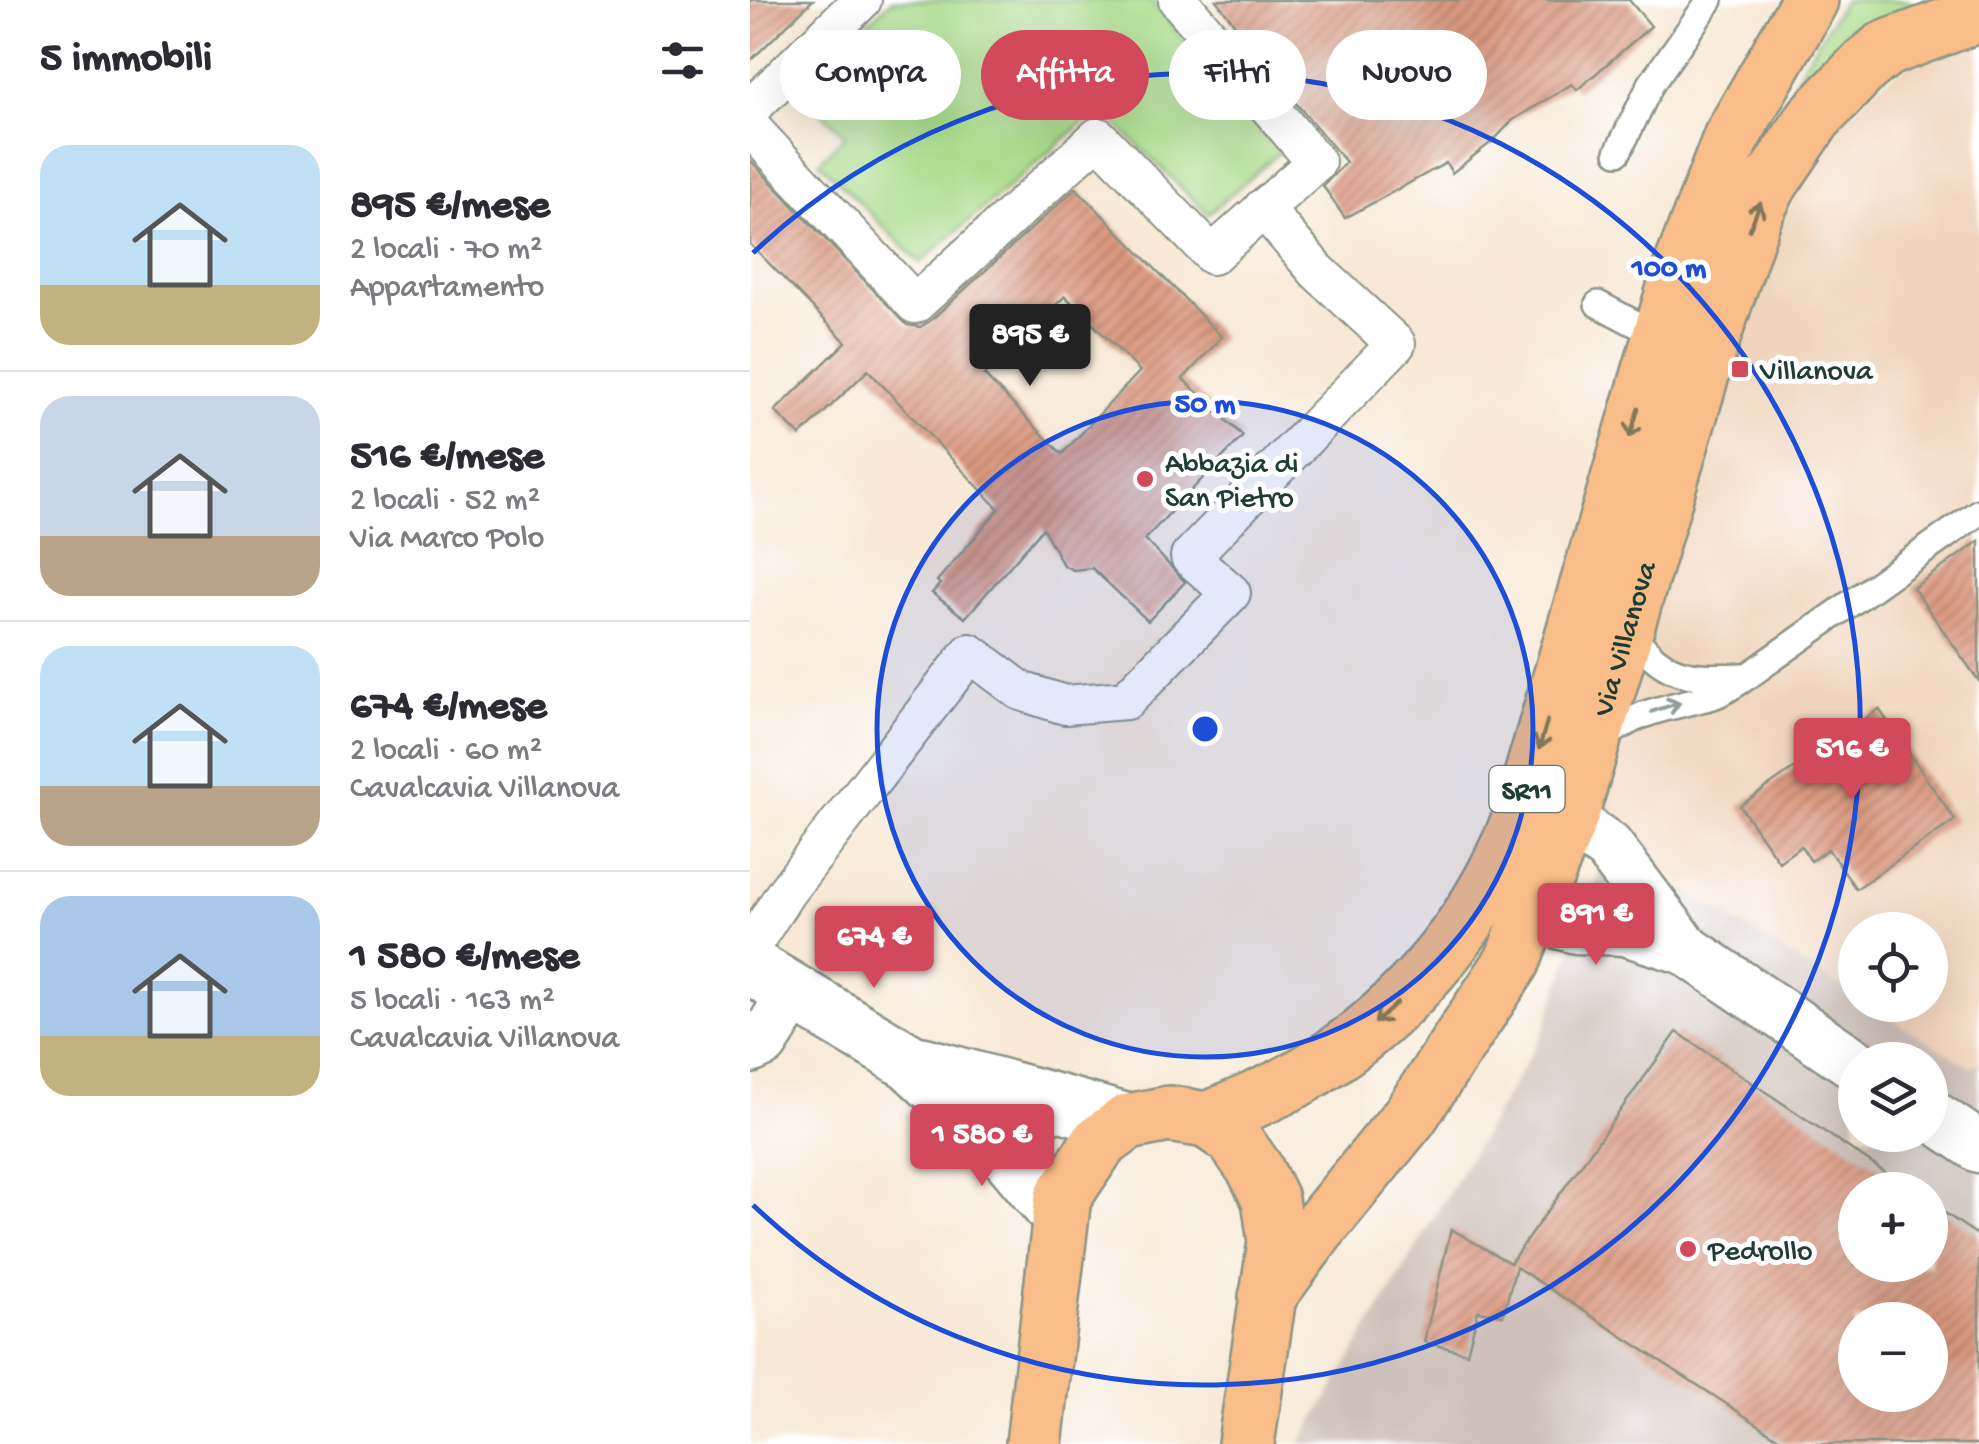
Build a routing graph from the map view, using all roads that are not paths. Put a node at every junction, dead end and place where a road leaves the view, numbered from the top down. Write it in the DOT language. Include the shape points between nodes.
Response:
graph roads {
  1 [pos="862,0"];
  2 [pos="1178,0"];
  3 [pos="1710,0"];
  4 [pos="1810,0"];
  5 [pos="1957,0"];
  6 [pos="1979,11"];
  7 [pos="750,109"];
  8 [pos="750,127"];
  9 [pos="1618,152"];
  10 [pos="1263,208"];
  11 [pos="1598,304"];
  12 [pos="1662,330"];
  13 [pos="1979,512"];
  14 [pos="1626,625"];
  15 [pos="1748,676"];
  16 [pos="1590,751"];
  17 [pos="1567,824"];
  18 [pos="1533,916"];
  19 [pos="750,948"];
  20 [pos="1685,949"];
  21 [pos="772,979"];
  22 [pos="750,1048"];
  23 [pos="1838,1052"];
  24 [pos="910,1062"];
  25 [pos="1207,1120"];
  26 [pos="1128,1122"];
  27 [pos="1948,1126"];
  28 [pos="1979,1148"];
  29 [pos="1059,1216"];
  30 [pos="1266,1297"];
  31 [pos="1034,1444"];
  32 [pos="1246,1444"];
  1 -- 7 [label="street"];
  2 -- 10 [label="street" via="1316,162"];
  3 -- 9 [label="lane" via="1651,84"];
  4 -- 12 [label="main road, Via Villanova / SR11" via="1730,138"];
  5 -- 6 [label="main road"];
  14 -- 6 [label="main road, Via Villanova / SR11, one-way" via="1711,341 1769,185 1814,118 1864,64"];
  8 -- 10 [label="street" via="915,304 1098,137 1212,255"];
  10 -- 19 [label="street" via="1317,271 1396,344 1190,557 1232,593 1126,700 1065,705 1020,691 970,653"];
  11 -- 12 [label="lane"];
  12 -- 25 [label="main road, Via Villanova / SR11, one-way" via="1518,824 1485,895 1388,1013 1296,1080"];
  13 -- 15 [label="lane"];
  14 -- 15 [label="lane" via="1650,658 1686,676"];
  14 -- 16 [label="main road, Via Villanova / SR11"];
  16 -- 15 [label="lane, one-way" via="1633,719 1716,696"];
  16 -- 17 [label="main road, Via Villanova / SR11"];
  17 -- 18 [label="main road, Via Villanova / SR11"];
  17 -- 20 [label="street" via="1608,847"];
  18 -- 20 [label="street" via="1576,928 1625,930"];
  18 -- 30 [label="main road, Via Villanova / SR11" via="1488,1002 1410,1116"];
  20 -- 23 [label="street"];
  21 -- 22 [label="street" via="763,1042"];
  21 -- 24 [label="street"];
  24 -- 26 [label="street"];
  24 -- 29 [label="street" via="1006,1151"];
  25 -- 26 [label="main road" via="1169,1114"];
  25 -- 30 [label="main road" via="1233,1138 1270,1198 1276,1242"];
  26 -- 29 [label="main road" via="1079,1168"];
  27 -- 28 [label="street"];
  29 -- 31 [label="main road"];
  30 -- 32 [label="main road"];
}
